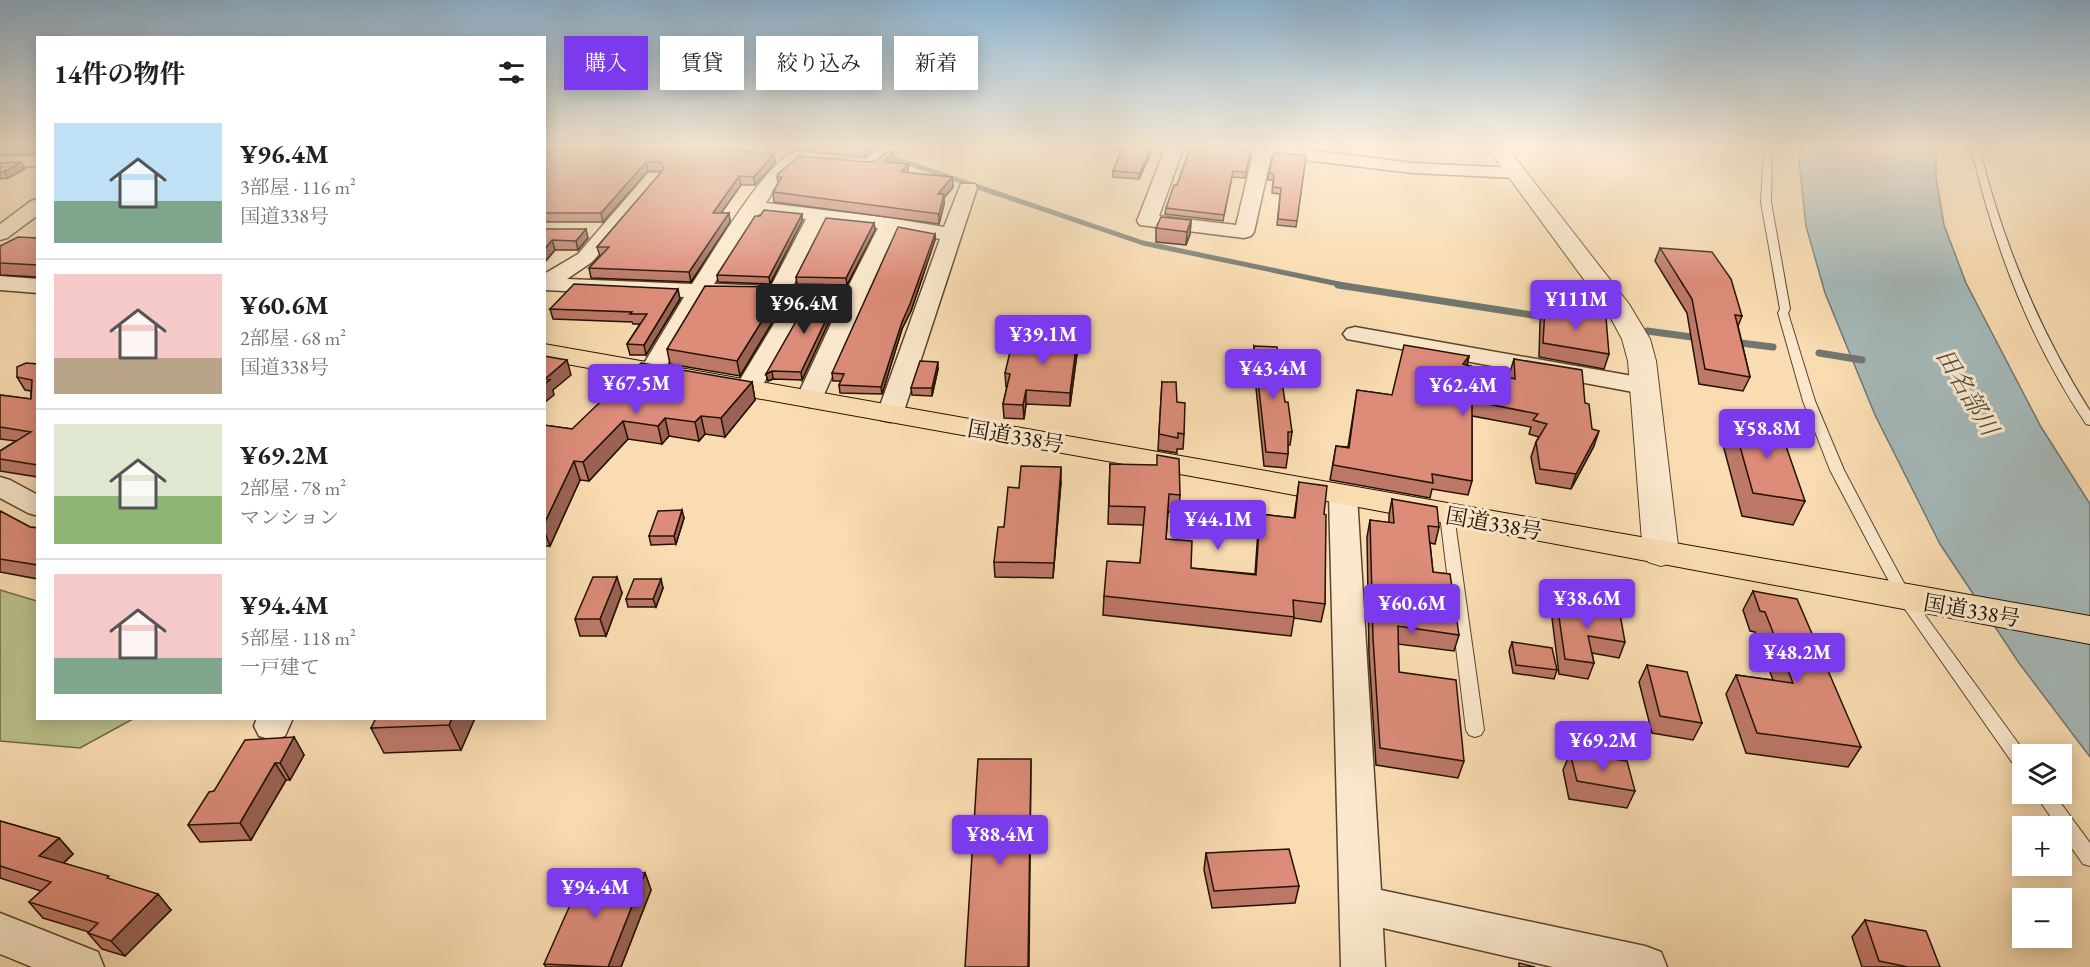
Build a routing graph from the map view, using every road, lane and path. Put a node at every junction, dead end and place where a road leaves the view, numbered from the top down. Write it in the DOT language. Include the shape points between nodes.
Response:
graph roads {
  1 [pos="642,191"];
  2 [pos="764,191"];
  3 [pos="967,191"];
  4 [pos="1158,191"];
  5 [pos="1254,191"];
  6 [pos="1530,191"];
  7 [pos="1766,191"];
  8 [pos="1985,191"];
  9 [pos="753,207"];
  10 [pos="818,215"];
  11 [pos="29,218"];
  12 [pos="890,224"];
  13 [pos="586,230"];
  14 [pos="607,230"];
  15 [pos="0,234"];
  16 [pos="953,235"];
  17 [pos="0,283"];
  18 [pos="546,283"];
  19 [pos="546,284"];
  20 [pos="36,286"];
  21 [pos="700,289"];
  22 [pos="779,292"];
  23 [pos="804,292"];
  24 [pos="856,294"];
  25 [pos="1355,334"];
  26 [pos="546,352"];
  27 [pos="652,370"];
  28 [pos="1644,386"];
  29 [pos="748,388"];
  30 [pos="809,399"];
  31 [pos="890,414"];
  32 [pos="2090,420"];
  33 [pos="0,486"];
  34 [pos="1343,495"];
  35 [pos="36,506"];
  36 [pos="1447,514"];
  37 [pos="1661,554"];
  38 [pos="1918,601"];
  39 [pos="2090,630"];
  40 [pos="1475,730"];
  41 [pos="2012,747"];
  42 [pos="2051,804"];
  43 [pos="2090,858"];
  44 [pos="1359,904"];
  45 [pos="0,933"];
  46 [pos="82,967"];
  47 [pos="1363,967"];
  48 [pos="1645,967"];
  1 -- 14 [label="street"];
  2 -- 9 [label="street"];
  3 -- 16 [label="street"];
  4 -- 5 [label="street" via="1147,221 1244,232"];
  6 -- 28 [label="street" via="1620,310 1636,339"];
  7 -- 38 [label="lane" via="1783,313 1801,375 1838,470"];
  8 -- 32 [label="lane" via="2012,274 2052,358"];
  9 -- 10 [label="street"];
  9 -- 21 [label="street"];
  10 -- 12 [label="street"];
  10 -- 22 [label="street"];
  11 -- 15 [label="street"];
  12 -- 16 [label="street"];
  12 -- 24 [label="street"];
  13 -- 14 [label="street"];
  14 -- 18 [label="street" via="585,258"];
  16 -- 31 [label="street"];
  17 -- 20 [label="street"];
  19 -- 21 [label="street" via="623,290"];
  21 -- 22 [label="street"];
  21 -- 27 [label="street"];
  22 -- 23 [label="street"];
  23 -- 24 [label="street"];
  23 -- 29 [label="street"];
  24 -- 30 [label="street"];
  25 -- 28 [label="street"];
  26 -- 27 [label="highway, 国道338号"];
  27 -- 29 [label="highway, 国道338号"];
  28 -- 37 [label="street"];
  29 -- 30 [label="highway, 国道338号"];
  30 -- 31 [label="highway, 国道338号"];
  31 -- 34 [label="highway, 国道338号"];
  33 -- 35 [label="street"];
  34 -- 36 [label="highway, 国道338号"];
  34 -- 44 [label="street"];
  36 -- 37 [label="highway, 国道338号"];
  36 -- 40 [label="lane"];
  37 -- 38 [label="highway, 国道338号"];
  38 -- 39 [label="highway, 国道338号"];
  38 -- 41 [label="lane"];
  42 -- 43 [label="lane"];
  44 -- 47 [label="street"];
  44 -- 48 [label="street"];
  45 -- 46 [label="street"];
}
